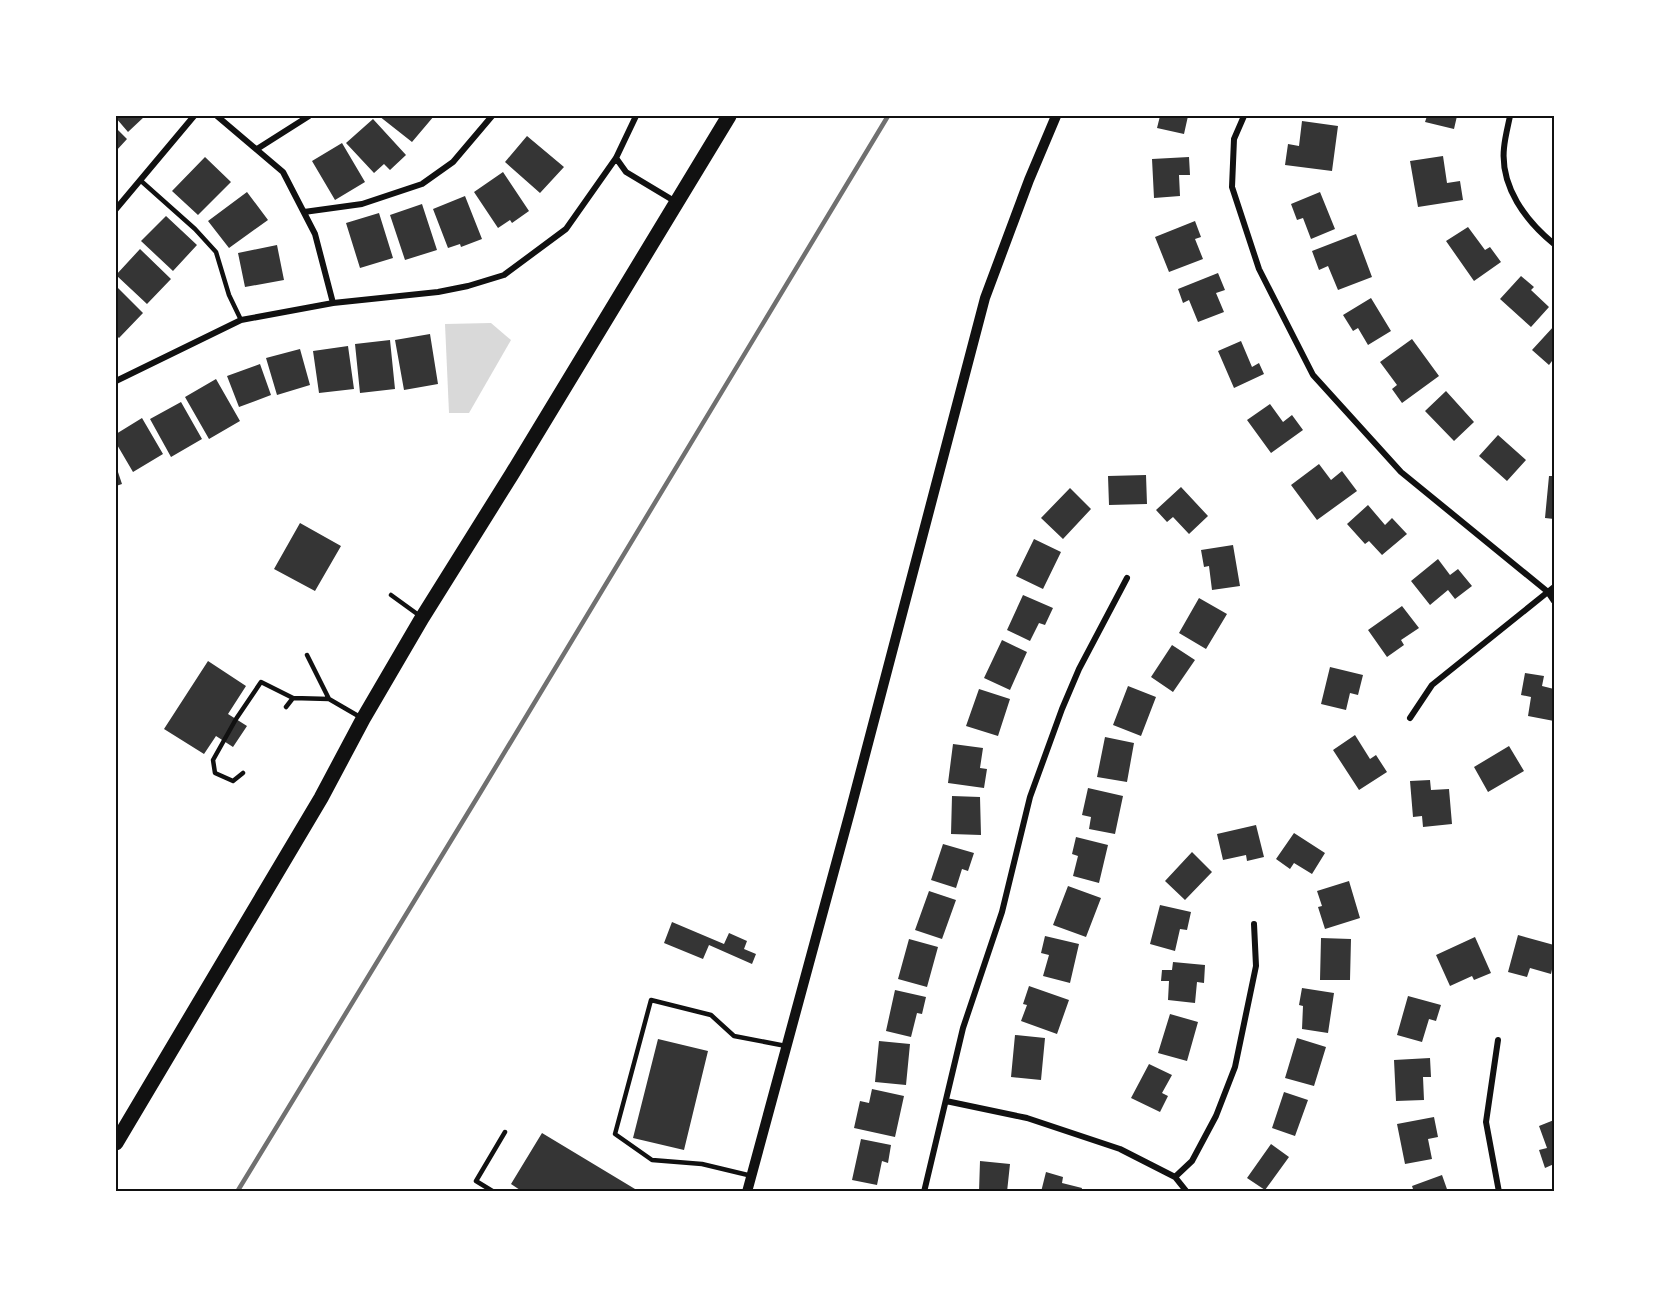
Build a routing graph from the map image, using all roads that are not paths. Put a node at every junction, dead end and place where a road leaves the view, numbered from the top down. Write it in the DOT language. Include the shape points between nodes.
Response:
graph roads {
  1 [pos="194,116"];
  2 [pos="217,116"];
  3 [pos="309,116"];
  4 [pos="492,116"];
  5 [pos="636,116"];
  6 [pos="729,116"];
  7 [pos="1056,116"];
  8 [pos="1244,116"];
  9 [pos="1510,116"];
  10 [pos="256,149"];
  11 [pos="616,158"];
  12 [pos="140,180"];
  13 [pos="676,203"];
  14 [pos="116,209"];
  15 [pos="304,212"];
  16 [pos="1554,244"];
  17 [pos="333,303"];
  18 [pos="241,320"];
  19 [pos="116,381"];
  20 [pos="1127,578"];
  21 [pos="1554,587"];
  22 [pos="1548,592"];
  23 [pos="391,595"];
  24 [pos="1554,602"];
  25 [pos="422,618"];
  26 [pos="308,655"];
  27 [pos="292,698"];
  28 [pos="329,699"];
  29 [pos="286,707"];
  30 [pos="1410,718"];
  31 [pos="363,719"];
  32 [pos="243,773"];
  33 [pos="1254,924"];
  34 [pos="1498,1040"];
  35 [pos="787,1046"];
  36 [pos="946,1101"];
  37 [pos="505,1132"];
  38 [pos="116,1143"];
  39 [pos="752,1176"];
  40 [pos="1175,1178"];
  41 [pos="494,1191"];
  42 [pos="747,1191"];
  43 [pos="924,1191"];
  44 [pos="1187,1191"];
  45 [pos="1499,1191"];
  1 -- 12 [label="street"];
  2 -- 10 [label="street"];
  3 -- 10 [label="street"];
  4 -- 15 [label="street" via="453,162 422,184 362,204"];
  5 -- 11 [label="street"];
  6 -- 13 [label="main road"];
  7 -- 35 [label="street" via="985,297"];
  8 -- 22 [label="street" via="1234,139 1232,187 1259,269 1312,375 1401,472"];
  9 -- 16 [label="street" via="1504,150 1506,177 1515,202"];
  10 -- 15 [label="street" via="283,172"];
  11 -- 13 [label="street" via="626,172"];
  11 -- 17 [label="street" via="566,229 504,275 438,292"];
  12 -- 14 [label="street"];
  12 -- 18 [label="lane" via="216,252"];
  13 -- 25 [label="main road"];
  15 -- 17 [label="street" via="315,234"];
  17 -- 18 [label="street"];
  18 -- 19 [label="street"];
  20 -- 36 [label="street" via="1066,699 1030,797 1002,912 963,1028"];
  21 -- 22 [label="street"];
  22 -- 24 [label="street"];
  22 -- 30 [label="street" via="1432,685"];
  23 -- 25 [label="lane"];
  25 -- 31 [label="main road"];
  26 -- 28 [label="lane"];
  27 -- 28 [label="lane"];
  27 -- 29 [label="lane"];
  27 -- 32 [label="lane" via="261,682 236,718 213,760 215,773 233,781"];
  28 -- 31 [label="lane"];
  31 -- 38 [label="main road" via="321,798"];
  33 -- 40 [label="street" via="1256,966 1235,1067 1216,1116 1192,1161"];
  34 -- 45 [label="street" via="1486,1122"];
  35 -- 39 [label="street"];
  35 -- 39 [label="lane" via="735,1036 711,1015 651,1000 615,1134 652,1160 702,1164"];
  36 -- 40 [label="street" via="1027,1118 1120,1149"];
  36 -- 43 [label="street"];
  37 -- 41 [label="lane" via="476,1181"];
  39 -- 42 [label="street"];
  40 -- 44 [label="street"];
}
